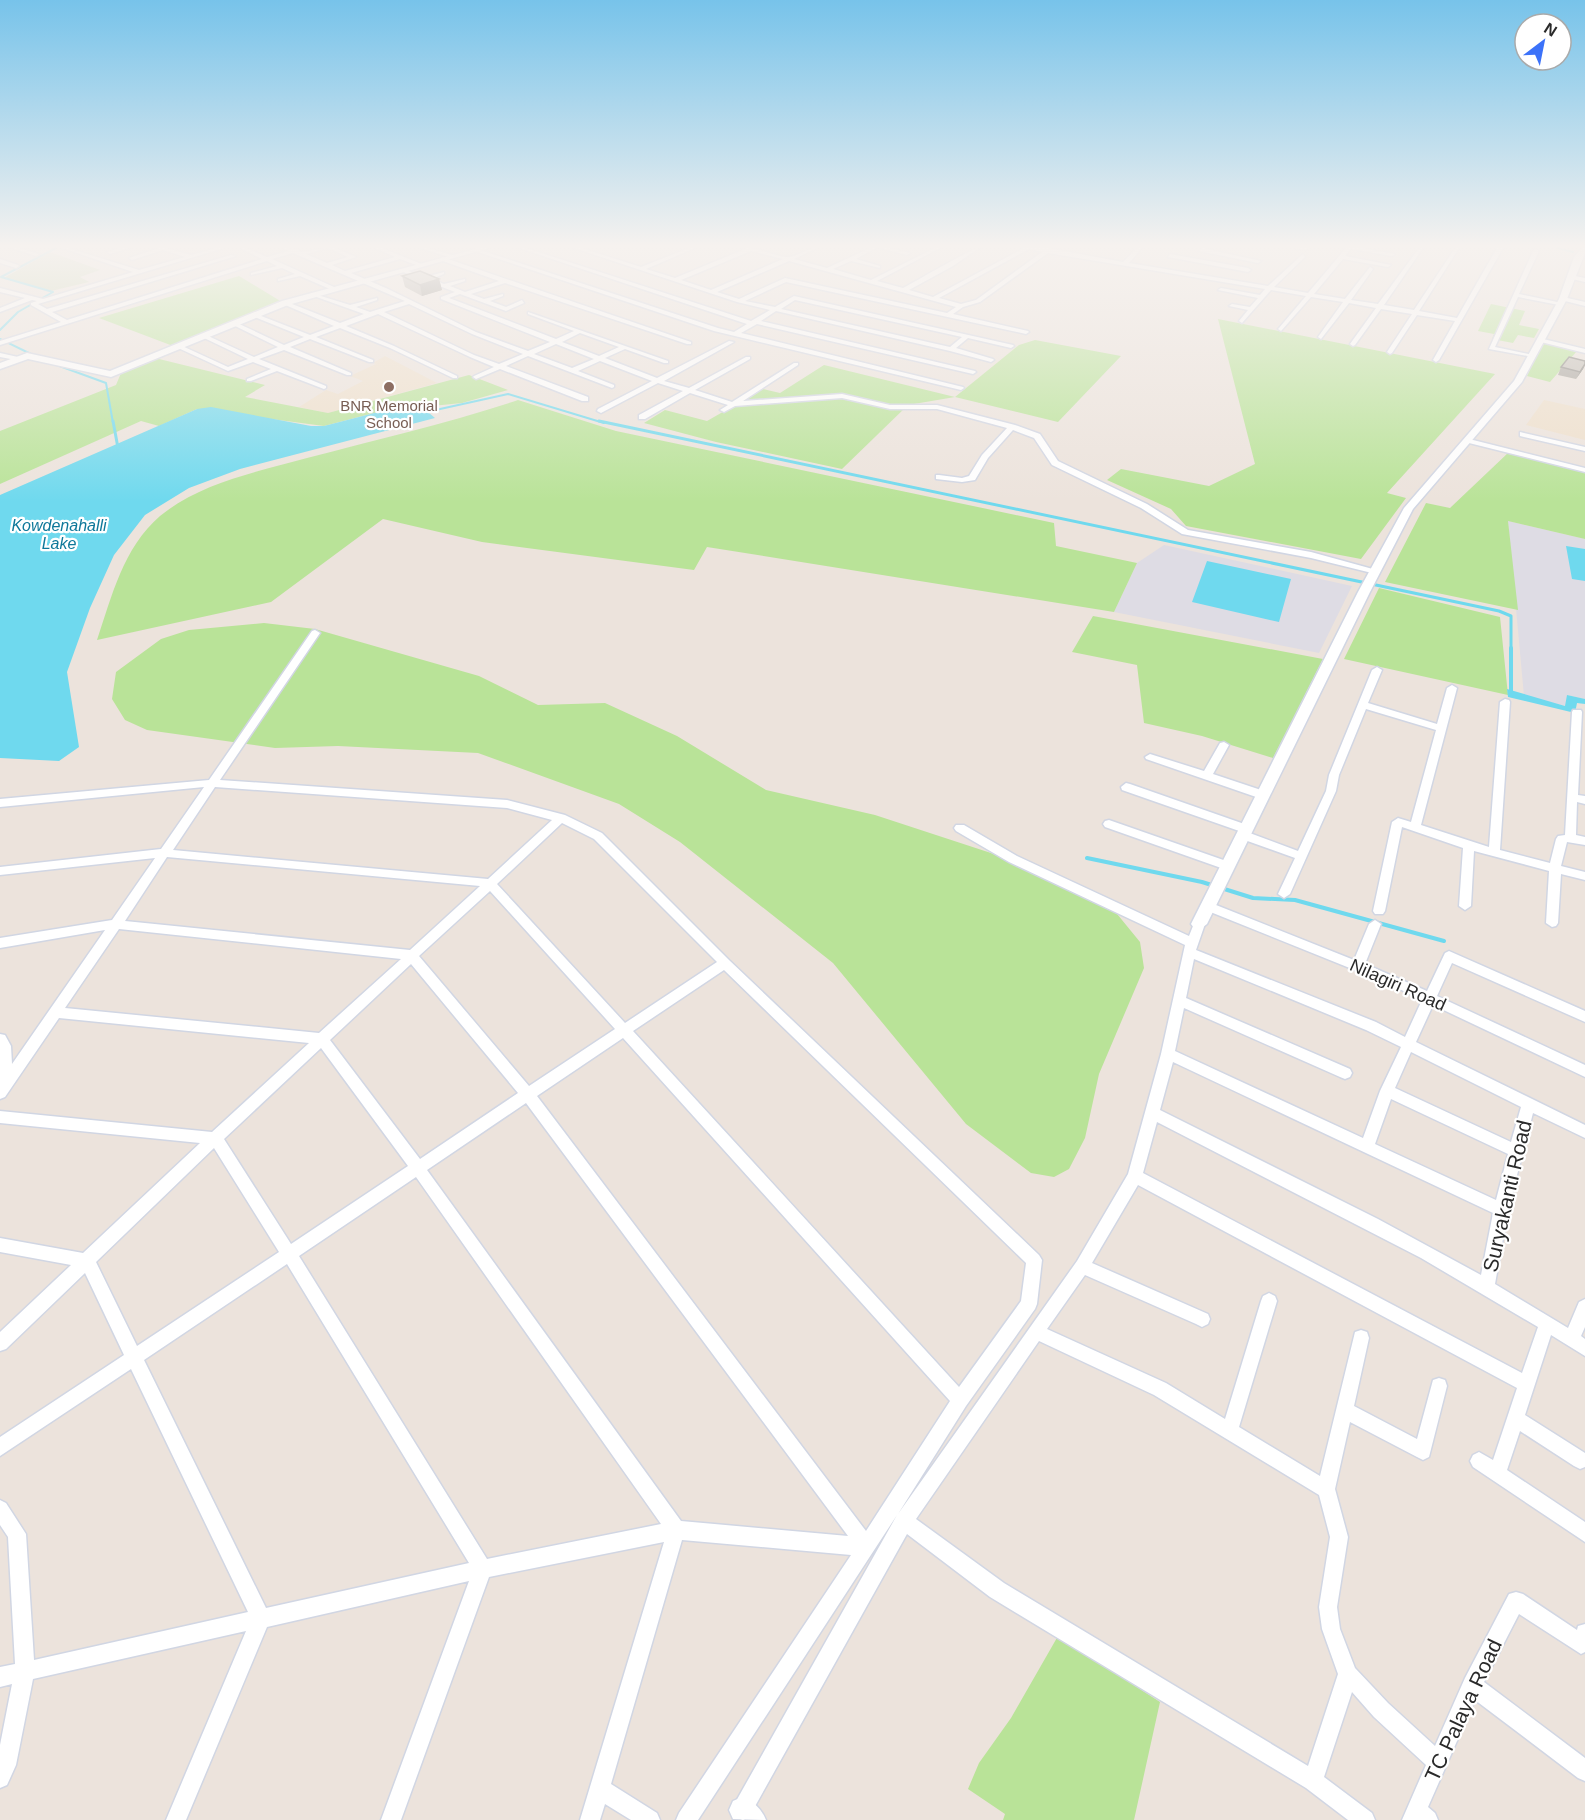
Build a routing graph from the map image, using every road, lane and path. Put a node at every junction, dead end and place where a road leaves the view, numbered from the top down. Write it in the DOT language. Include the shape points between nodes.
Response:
graph roads {
  1 [pos="30,333"];
  2 [pos="211,333"];
  3 [pos="254,333"];
  4 [pos="300,333"];
  5 [pos="320,333"];
  6 [pos="355,333"];
  7 [pos="370,333"];
  8 [pos="423,333"];
  9 [pos="474,333"];
  10 [pos="529,333"];
  11 [pos="576,333"];
  12 [pos="585,333"];
  13 [pos="659,333"];
  14 [pos="730,333"];
  15 [pos="801,333"];
  16 [pos="874,333"];
  17 [pos="953,333"];
  18 [pos="1323,333"];
  19 [pos="1361,333"];
  20 [pos="1402,333"];
  21 [pos="1452,333"];
  22 [pos="1498,333"];
  23 [pos="1543,333"];
  24 [pos="735,334"];
  25 [pos="204,336"];
  26 [pos="362,336"];
  27 [pos="967,336"];
  28 [pos="310,337"];
  29 [pos="892,337"];
  30 [pos="1320,337"];
  31 [pos="1539,340"];
  32 [pos="731,342"];
  33 [pos="0,343"];
  34 [pos="554,343"];
  35 [pos="689,343"];
  36 [pos="1353,344"];
  37 [pos="178,346"];
  38 [pos="1011,346"];
  39 [pos="283,347"];
  40 [pos="625,347"];
  41 [pos="874,349"];
  42 [pos="951,349"];
  43 [pos="1585,351"];
  44 [pos="1390,352"];
  45 [pos="529,354"];
  46 [pos="0,355"];
  47 [pos="1531,357"];
  48 [pos="16,358"];
  49 [pos="748,358"];
  50 [pos="253,359"];
  51 [pos="599,359"];
  52 [pos="991,360"];
  53 [pos="1436,360"];
  54 [pos="371,361"];
  55 [pos="666,362"];
  56 [pos="856,362"];
  57 [pos="796,364"];
  58 [pos="0,366"];
  59 [pos="502,367"];
  60 [pos="276,369"];
  61 [pos="572,371"];
  62 [pos="973,372"];
  63 [pos="350,374"];
  64 [pos="455,377"];
  65 [pos="476,377"];
  66 [pos="249,380"];
  67 [pos="658,381"];
  68 [pos="612,386"];
  69 [pos="324,387"];
  70 [pos="961,388"];
  71 [pos="687,391"];
  72 [pos="585,399"];
  73 [pos="733,404"];
  74 [pos="724,410"];
  75 [pos="601,411"];
  76 [pos="642,417"];
  77 [pos="1012,427"];
  78 [pos="1523,434"];
  79 [pos="1468,440"];
  80 [pos="1585,449"];
  81 [pos="1585,470"];
  82 [pos="939,477"];
  83 [pos="1375,573"];
  84 [pos="315,633"];
  85 [pos="1377,670"];
  86 [pos="1452,688"];
  87 [pos="1505,702"];
  88 [pos="1363,705"];
  89 [pos="1577,712"];
  90 [pos="1441,728"];
  91 [pos="1224,745"];
  92 [pos="1150,757"];
  93 [pos="1207,776"];
  94 [pos="210,783"];
  95 [pos="1126,787"];
  96 [pos="1263,795"];
  97 [pos="1573,797"];
  98 [pos="1585,800"];
  99 [pos="0,803"];
  100 [pos="561,818"];
  101 [pos="1109,824"];
  102 [pos="1415,827"];
  103 [pos="960,828"];
  104 [pos="1245,832"];
  105 [pos="1570,838"];
  106 [pos="1585,841"];
  107 [pos="1469,846"];
  108 [pos="1494,852"];
  109 [pos="163,853"];
  110 [pos="1301,856"];
  111 [pos="1228,866"];
  112 [pos="1555,868"];
  113 [pos="0,871"];
  114 [pos="1585,876"];
  115 [pos="490,883"];
  116 [pos="1284,894"];
  117 [pos="1207,906"];
  118 [pos="1465,906"];
  119 [pos="1552,922"];
  120 [pos="115,924"];
  121 [pos="1199,924"];
  122 [pos="0,943"];
  123 [pos="1191,947"];
  124 [pos="411,955"];
  125 [pos="725,963"];
  126 [pos="1358,967"];
  127 [pos="1431,999"];
  128 [pos="1180,1001"];
  129 [pos="55,1012"];
  130 [pos="1585,1017"];
  131 [pos="625,1030"];
  132 [pos="0,1039"];
  133 [pos="322,1039"];
  134 [pos="1410,1046"];
  135 [pos="1168,1054"];
  136 [pos="1585,1071"];
  137 [pos="1345,1073"];
  138 [pos="3,1088"];
  139 [pos="1387,1091"];
  140 [pos="528,1095"];
  141 [pos="1528,1105"];
  142 [pos="1153,1113"];
  143 [pos="0,1117"];
  144 [pos="1585,1132"];
  145 [pos="215,1138"];
  146 [pos="1368,1146"];
  147 [pos="1515,1150"];
  148 [pos="418,1168"];
  149 [pos="1135,1176"];
  150 [pos="1501,1210"];
  151 [pos="0,1245"];
  152 [pos="290,1254"];
  153 [pos="87,1261"];
  154 [pos="1082,1266"];
  155 [pos="1487,1287"];
  156 [pos="1269,1301"];
  157 [pos="1585,1307"];
  158 [pos="1202,1319"];
  159 [pos="1547,1324"];
  160 [pos="1036,1332"];
  161 [pos="1361,1338"];
  162 [pos="0,1343"];
  163 [pos="1578,1343"];
  164 [pos="135,1357"];
  165 [pos="1528,1385"];
  166 [pos="1439,1386"];
  167 [pos="960,1400"];
  168 [pos="1344,1410"];
  169 [pos="1516,1419"];
  170 [pos="1230,1430"];
  171 [pos="0,1447"];
  172 [pos="1580,1460"];
  173 [pos="1479,1461"];
  174 [pos="1497,1473"];
  175 [pos="1326,1489"];
  176 [pos="0,1509"];
  177 [pos="904,1521"];
  178 [pos="676,1530"];
  179 [pos="1585,1533"];
  180 [pos="867,1547"];
  181 [pos="483,1569"];
  182 [pos="261,1619"];
  183 [pos="1584,1641"];
  184 [pos="25,1670"];
  185 [pos="1348,1674"];
  186 [pos="0,1677"];
  187 [pos="1473,1684"];
  188 [pos="1437,1762"];
  189 [pos="1585,1771"];
  190 [pos="0,1778"];
  191 [pos="1313,1781"];
  192 [pos="599,1789"];
  193 [pos="748,1815"];
  194 [pos="1419,1817"];
  195 [pos="176,1820"];
  196 [pos="391,1820"];
  197 [pos="590,1820"];
  198 [pos="650,1820"];
  199 [pos="686,1820"];
  200 [pos="1365,1820"];
  1 -- 33 [label="street"];
  2 -- 25 [label="street"];
  3 -- 39 [label="street"];
  4 -- 28 [label="street"];
  5 -- 28 [label="street"];
  6 -- 26 [label="street"];
  7 -- 26 [label="street"];
  8 -- 59 [label="street"];
  9 -- 45 [label="street"];
  10 -- 34 [label="street"];
  11 -- 34 [label="street"];
  12 -- 40 [label="street"];
  13 -- 35 [label="street"];
  14 -- 24 [label="street"];
  15 -- 41 [label="street"];
  16 -- 29 [label="street"];
  17 -- 27 [label="street"];
  18 -- 30 [label="street"];
  19 -- 36 [label="street"];
  20 -- 44 [label="street"];
  21 -- 53 [label="street"];
  22 -- 47 [label="street" via="1491,348"];
  23 -- 31 [label="street"];
  24 -- 56 [label="street"];
  25 -- 37 [label="street"];
  25 -- 50 [label="street"];
  26 -- 64 [label="street"];
  27 -- 38 [label="street"];
  27 -- 42 [label="street"];
  28 -- 39 [label="street"];
  28 -- 54 [label="street"];
  29 -- 41 [label="street"];
  29 -- 42 [label="street"];
  31 -- 43 [label="street"];
  31 -- 47 [label="street"];
  32 -- 67 [label="street"];
  34 -- 45 [label="street"];
  34 -- 51 [label="street"];
  37 -- 48 [label="street" via="111,374 45,358"];
  37 -- 50 [label="street" via="228,369"];
  39 -- 50 [label="street"];
  39 -- 63 [label="street"];
  40 -- 51 [label="street"];
  40 -- 55 [label="street"];
  41 -- 56 [label="street"];
  41 -- 62 [label="street"];
  42 -- 52 [label="street"];
  45 -- 59 [label="street"];
  45 -- 61 [label="street"];
  46 -- 48 [label="street"];
  47 -- 79 [label="street" via="1513,388"];
  48 -- 58 [label="street"];
  49 -- 71 [label="street"];
  50 -- 60 [label="street"];
  51 -- 61 [label="street"];
  51 -- 67 [label="street"];
  56 -- 70 [label="street"];
  57 -- 73 [label="street"];
  59 -- 65 [label="street"];
  59 -- 72 [label="street"];
  60 -- 66 [label="street"];
  60 -- 69 [label="street"];
  61 -- 68 [label="street"];
  67 -- 71 [label="street"];
  67 -- 75 [label="street"];
  71 -- 73 [label="street"];
  71 -- 76 [label="street"];
  73 -- 74 [label="street"];
  73 -- 77 [label="street" via="842,396 890,407 937,407"];
  77 -- 82 [label="street" via="972,478"];
  77 -- 83 [label="street" via="1037,436 1055,464 1144,506 1185,532"];
  78 -- 80 [label="street"];
  79 -- 81 [label="street"];
  79 -- 83 [label="street" via="1409,508"];
  83 -- 96 [label="street"];
  84 -- 94 [label="street"];
  85 -- 88 [label="street"];
  86 -- 90 [label="street"];
  87 -- 108 [label="street"];
  88 -- 90 [label="street"];
  88 -- 110 [label="street" via="1331,791"];
  89 -- 97 [label="street"];
  90 -- 102 [label="street"];
  91 -- 93 [label="street"];
  92 -- 93 [label="street"];
  93 -- 96 [label="street"];
  94 -- 99 [label="street"];
  94 -- 100 [label="street" via="507,804"];
  94 -- 109 [label="street"];
  95 -- 104 [label="street"];
  96 -- 104 [label="street"];
  97 -- 98 [label="street"];
  97 -- 105 [label="street"];
  100 -- 115 [label="street"];
  100 -- 125 [label="street" via="598,836"];
  101 -- 111 [label="street"];
  102 -- 107 [label="street"];
  102 -- 126 [label="street" via="1398,822 1377,918"];
  103 -- 123 [label="street" via="1013,859"];
  104 -- 110 [label="street"];
  104 -- 111 [label="street"];
  105 -- 106 [label="street"];
  105 -- 112 [label="street" via="1562,839"];
  107 -- 108 [label="street"];
  107 -- 118 [label="street"];
  108 -- 112 [label="street"];
  109 -- 113 [label="street"];
  109 -- 115 [label="street"];
  109 -- 120 [label="street"];
  110 -- 116 [label="street"];
  111 -- 117 [label="street"];
  112 -- 114 [label="street"];
  112 -- 119 [label="street"];
  115 -- 124 [label="street"];
  115 -- 131 [label="street"];
  117 -- 121 [label="street"];
  117 -- 126 [label="street, Nilagiri Road"];
  120 -- 122 [label="street"];
  120 -- 124 [label="street"];
  120 -- 129 [label="street"];
  121 -- 123 [label="street"];
  123 -- 128 [label="street"];
  123 -- 134 [label="street"];
  124 -- 133 [label="street"];
  124 -- 140 [label="street"];
  125 -- 131 [label="street"];
  125 -- 167 [label="street" via="1034,1260 1029,1304"];
  126 -- 127 [label="street, Nilagiri Road"];
  127 -- 130 [label="street" via="1449,956"];
  127 -- 134 [label="street"];
  127 -- 136 [label="street, Nilagiri Road"];
  128 -- 135 [label="street"];
  128 -- 137 [label="street"];
  129 -- 133 [label="street"];
  129 -- 138 [label="street"];
  131 -- 140 [label="street"];
  131 -- 167 [label="street"];
  132 -- 138 [label="street" via="4,1046"];
  133 -- 145 [label="street"];
  133 -- 148 [label="street"];
  134 -- 139 [label="street"];
  134 -- 141 [label="street"];
  135 -- 142 [label="street"];
  135 -- 146 [label="street"];
  139 -- 146 [label="street"];
  139 -- 147 [label="street"];
  140 -- 148 [label="street"];
  140 -- 180 [label="street"];
  141 -- 144 [label="street"];
  141 -- 147 [label="street, Suryakanti Road"];
  142 -- 149 [label="street"];
  142 -- 155 [label="street" via="1377,1224"];
  143 -- 145 [label="street"];
  145 -- 152 [label="street"];
  145 -- 153 [label="street"];
  146 -- 150 [label="street"];
  147 -- 150 [label="street, Suryakanti Road"];
  148 -- 152 [label="street"];
  148 -- 178 [label="street"];
  149 -- 154 [label="street"];
  149 -- 165 [label="street"];
  150 -- 155 [label="street, Suryakanti Road"];
  151 -- 153 [label="street"];
  152 -- 164 [label="street"];
  152 -- 181 [label="street"];
  153 -- 162 [label="street"];
  153 -- 164 [label="street"];
  154 -- 158 [label="street"];
  154 -- 160 [label="street"];
  155 -- 159 [label="street"];
  156 -- 170 [label="street"];
  157 -- 163 [label="street"];
  159 -- 163 [label="street"];
  159 -- 165 [label="street"];
  160 -- 170 [label="street" via="1160,1389"];
  160 -- 177 [label="street"];
  161 -- 168 [label="street"];
  164 -- 171 [label="street"];
  164 -- 182 [label="street"];
  165 -- 169 [label="street"];
  166 -- 168 [label="street" via="1423,1451"];
  167 -- 180 [label="street"];
  168 -- 175 [label="street"];
  169 -- 172 [label="street"];
  169 -- 174 [label="street"];
  170 -- 175 [label="street"];
  173 -- 174 [label="street"];
  174 -- 179 [label="street"];
  175 -- 185 [label="street" via="1339,1537 1328,1607 1331,1629"];
  176 -- 184 [label="street" via="17,1534"];
  177 -- 191 [label="street" via="998,1590"];
  177 -- 193 [label="street"];
  178 -- 180 [label="street"];
  178 -- 181 [label="street"];
  178 -- 192 [label="street"];
  180 -- 199 [label="street"];
  181 -- 182 [label="street"];
  181 -- 196 [label="street"];
  182 -- 184 [label="street"];
  182 -- 195 [label="street"];
  183 -- 187 [label="street, TC Palaya Road" via="1516,1601"];
  184 -- 186 [label="street"];
  184 -- 190 [label="street"];
  185 -- 188 [label="street"];
  185 -- 191 [label="street"];
  187 -- 188 [label="street, TC Palaya Road"];
  187 -- 189 [label="street"];
  188 -- 194 [label="street, TC Palaya Road"];
  191 -- 200 [label="street"];
  192 -- 197 [label="street"];
  192 -- 198 [label="street"];
}
